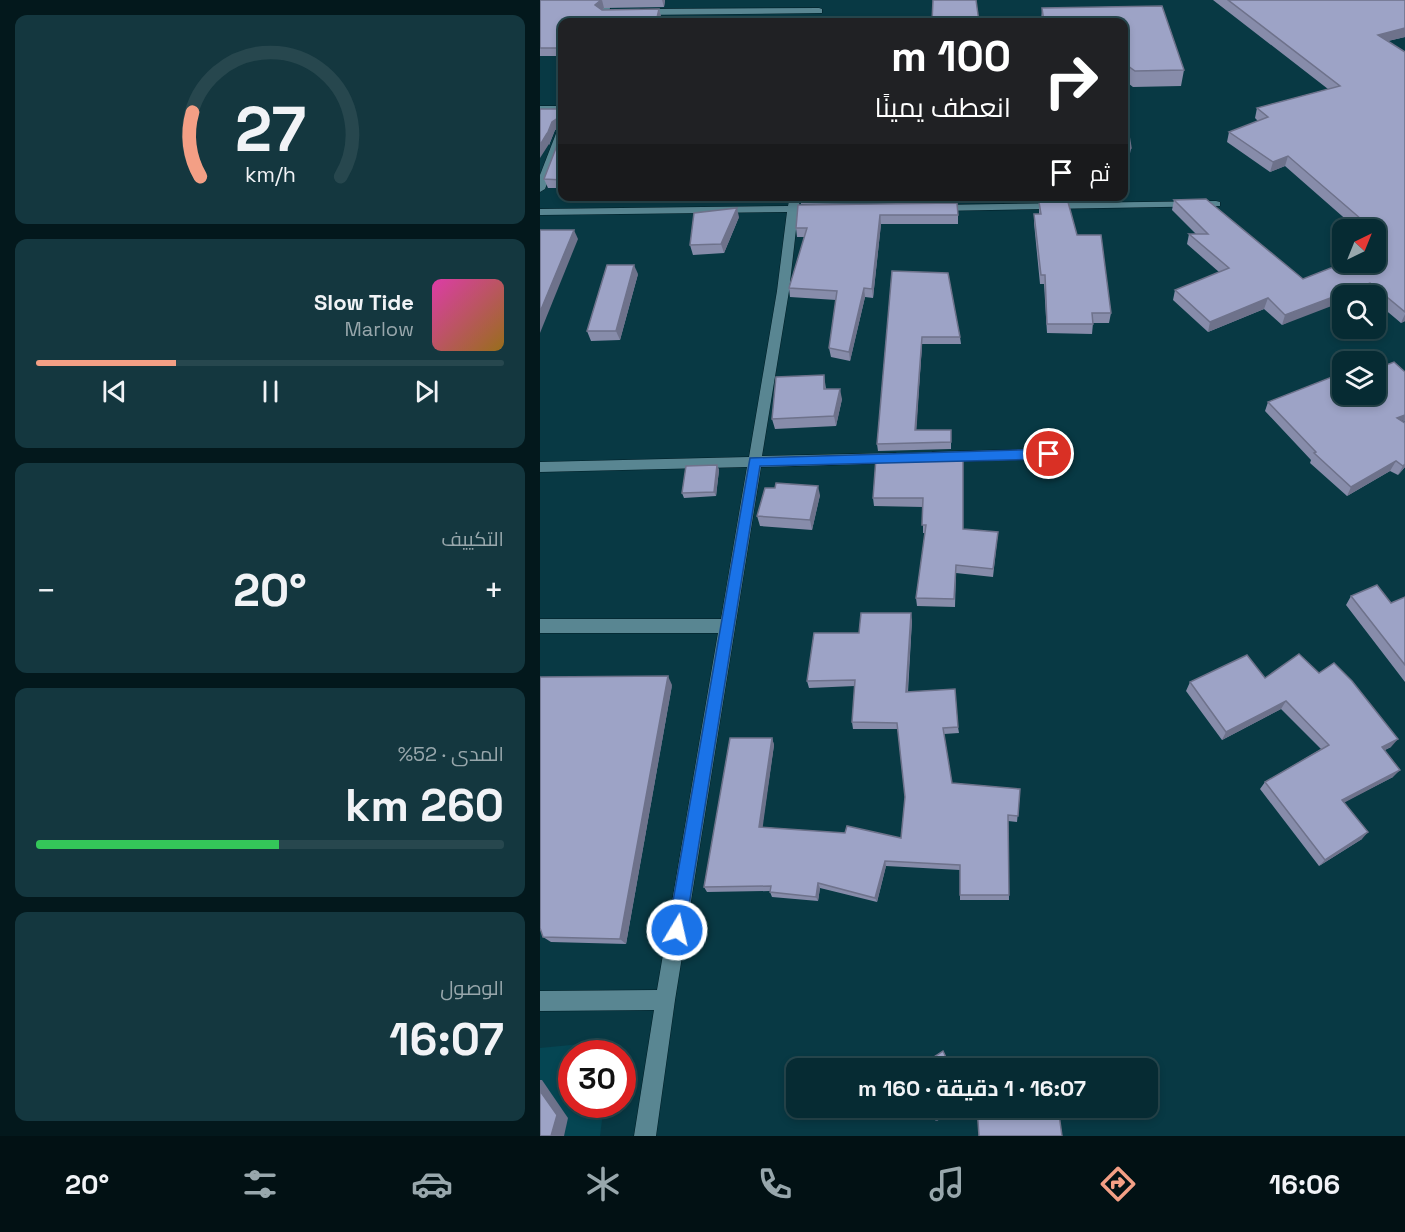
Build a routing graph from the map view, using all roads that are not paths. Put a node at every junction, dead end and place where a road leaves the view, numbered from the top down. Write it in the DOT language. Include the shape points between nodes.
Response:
graph roads {
  1 [pos="609,0"];
  2 [pos="820,0"];
  3 [pos="819,11"];
  4 [pos="628,12"];
  5 [pos="604,13"];
  6 [pos="616,13"];
  7 [pos="602,18"];
  8 [pos="818,18"];
  9 [pos="540,109"];
  10 [pos="558,109"];
  11 [pos="558,142"];
  12 [pos="540,189"];
  13 [pos="794,203"];
  14 [pos="1216,204"];
  15 [pos="925,208"];
  16 [pos="817,209"];
  17 [pos="540,212"];
  18 [pos="1049,454"];
  19 [pos="754,462"];
  20 [pos="540,467"];
  21 [pos="540,626"];
  22 [pos="727,626"];
  23 [pos="665,1000"];
  24 [pos="540,1001"];
  25 [pos="645,1136"];
  1 -- 5 [label="street"];
  2 -- 3 [label="street"];
  3 -- 4 [label="street"];
  3 -- 8 [label="street"];
  5 -- 6 [label="street"];
  5 -- 7 [label="street"];
  9 -- 10 [label="street"];
  11 -- 12 [label="street"];
  13 -- 16 [label="street"];
  13 -- 17 [label="street"];
  13 -- 19 [label="street"];
  14 -- 15 [label="street"];
  18 -- 19 [label="street"];
  19 -- 20 [label="street"];
  19 -- 22 [label="street"];
  21 -- 22 [label="street"];
  22 -- 23 [label="street"];
  23 -- 24 [label="street"];
  23 -- 25 [label="street"];
}
